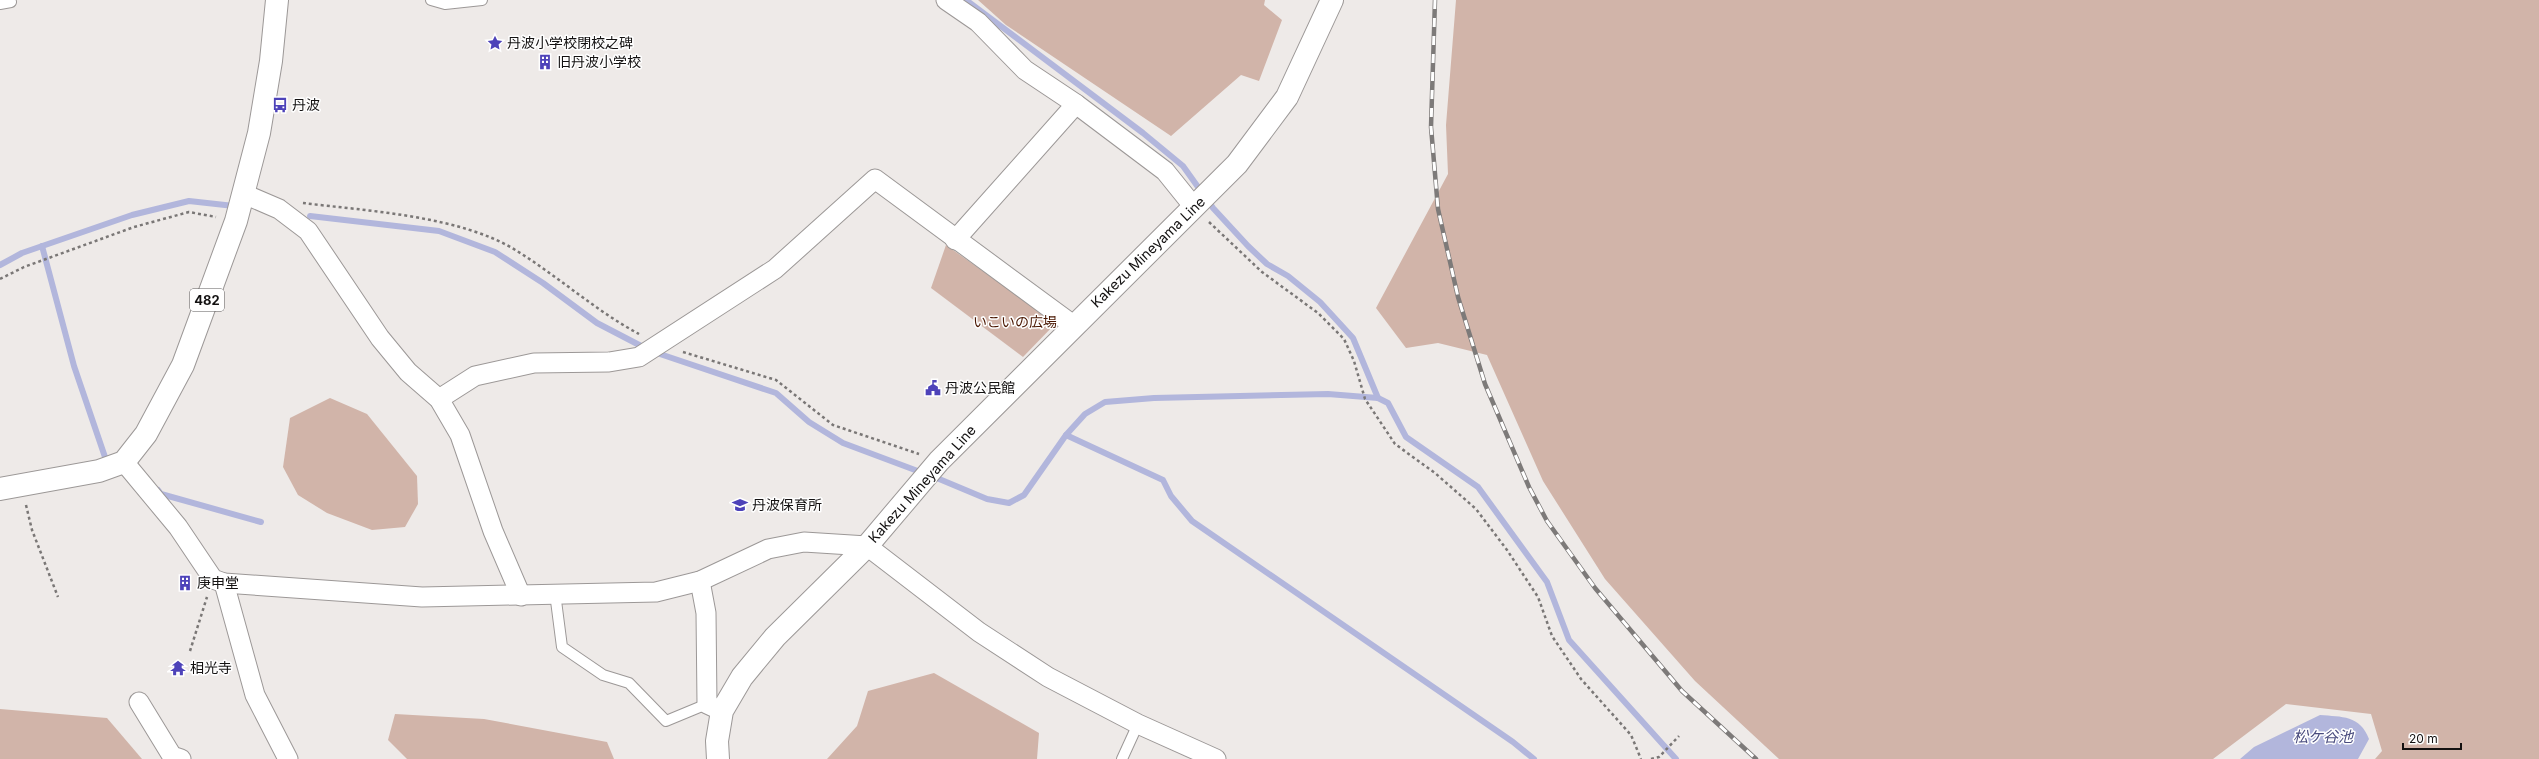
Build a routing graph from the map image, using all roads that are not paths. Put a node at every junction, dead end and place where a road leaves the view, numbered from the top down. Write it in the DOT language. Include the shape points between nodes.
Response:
graph roads {
  1 [pos="276,0"];
  2 [pos="431,0"];
  3 [pos="482,0"];
  4 [pos="946,0"];
  5 [pos="1332,0"];
  6 [pos="11,2"];
  7 [pos="0,4"];
  8 [pos="1076,104"];
  9 [pos="244,194"];
  10 [pos="1201,200"];
  11 [pos="955,240"];
  12 [pos="1073,325"];
  13 [pos="438,399"];
  14 [pos="124,462"];
  15 [pos="0,489"];
  16 [pos="867,546"];
  17 [pos="218,581"];
  18 [pos="700,581"];
  19 [pos="554,593"];
  20 [pos="520,596"];
  21 [pos="139,702"];
  22 [pos="715,708"];
  23 [pos="1138,724"];
  24 [pos="181,759"];
  25 [pos="288,759"];
  26 [pos="718,759"];
  27 [pos="1122,759"];
  28 [pos="1216,759"];
  1 -- 9 [label="main road, 482" via="265,97"];
  2 -- 3 [label="lane" via="446,4"];
  4 -- 8 [label="street" via="978,22 1025,70"];
  5 -- 10 [label="main road, Kakezu Mineyama Line" via="1287,97 1237,164"];
  6 -- 7 [label="lane"];
  8 -- 10 [label="street"];
  8 -- 11 [label="street"];
  9 -- 13 [label="street" via="279,209 308,231 380,338 408,372"];
  9 -- 14 [label="main road, 482" via="183,365 146,434"];
  10 -- 12 [label="main road, Kakezu Mineyama Line"];
  11 -- 12 [label="street"];
  11 -- 13 [label="street" via="875,179 775,269 639,357 609,362 534,363 475,376"];
  12 -- 16 [label="main road, Kakezu Mineyama Line" via="938,461"];
  13 -- 20 [label="street" via="460,435 493,531"];
  14 -- 15 [label="main road" via="99,471"];
  14 -- 17 [label="street" via="178,527"];
  16 -- 18 [label="street" via="804,542 768,549"];
  16 -- 22 [label="main road, Kakezu Mineyama Line" via="775,637"];
  16 -- 23 [label="street" via="979,632 1048,677"];
  17 -- 20 [label="street" via="422,597"];
  17 -- 25 [label="street" via="255,696"];
  18 -- 19 [label="street" via="656,592"];
  18 -- 22 [label="street" via="706,613"];
  19 -- 20 [label="street"];
  19 -- 22 [label="lane" via="562,647 603,675 629,683 666,721"];
  21 -- 24 [label="street" via="172,756"];
  22 -- 26 [label="main road, Kakezu Mineyama Line"];
  23 -- 27 [label="lane"];
  23 -- 28 [label="street"];
}
